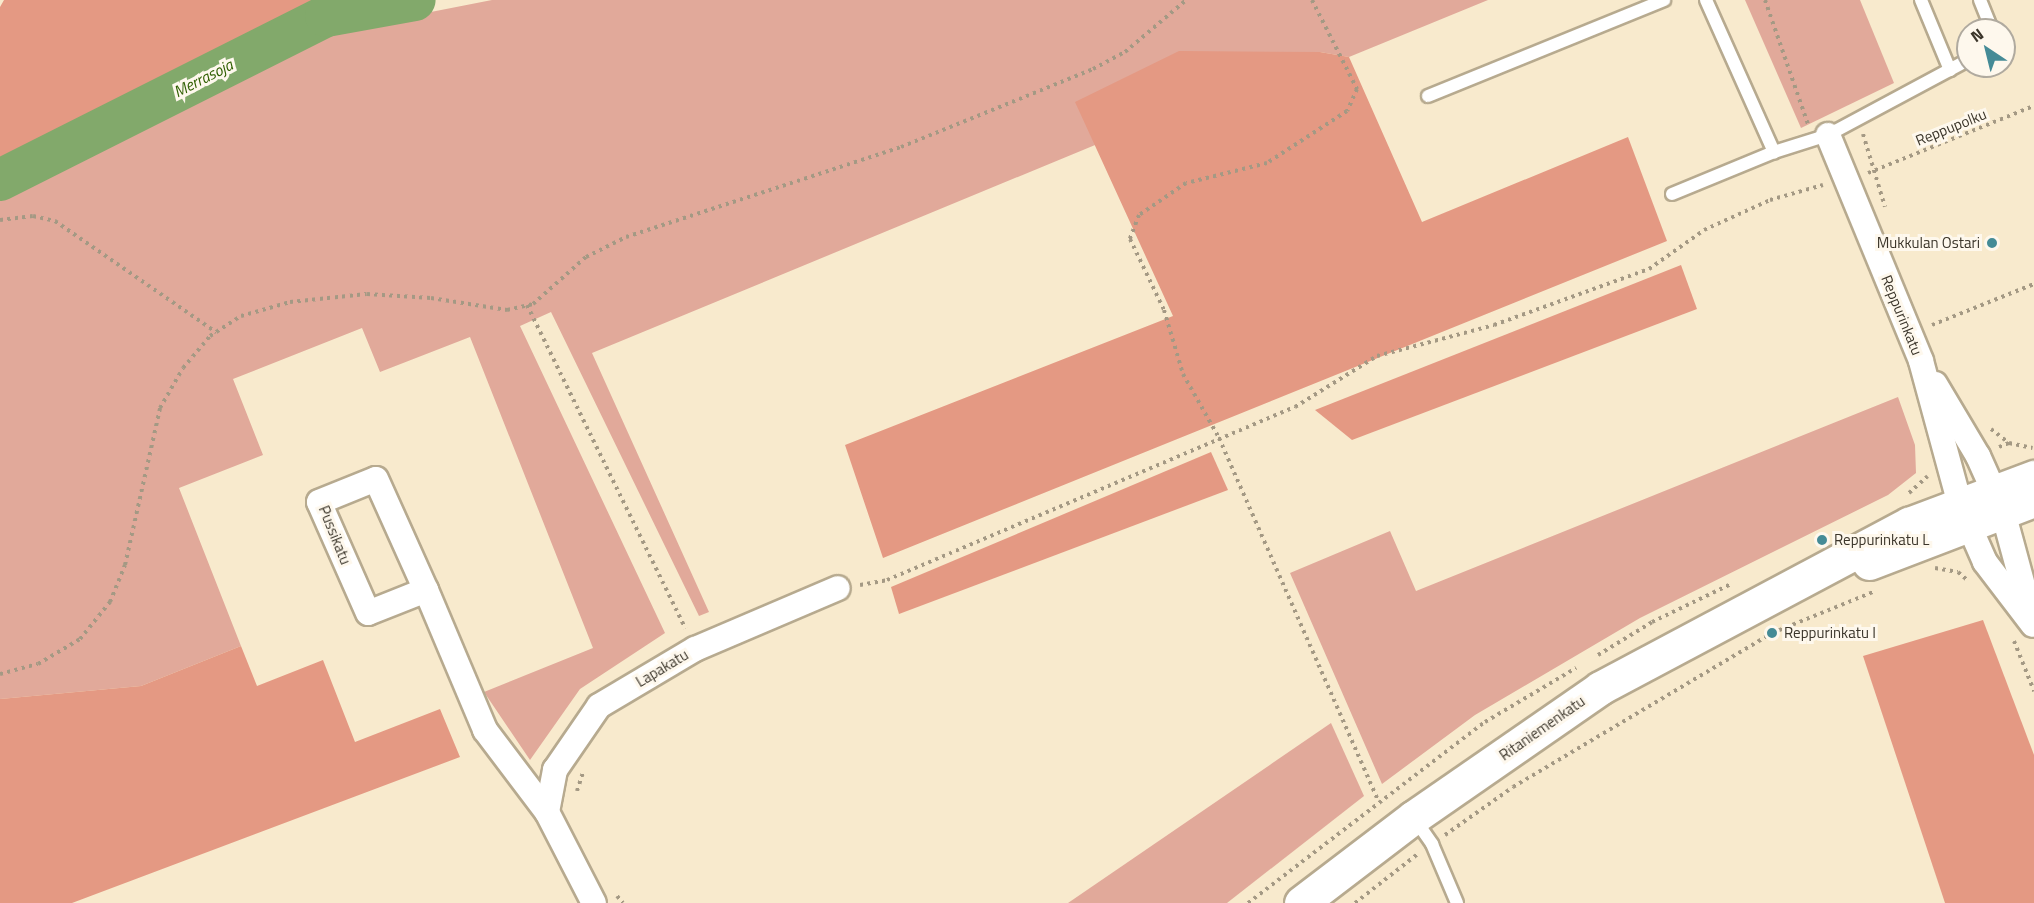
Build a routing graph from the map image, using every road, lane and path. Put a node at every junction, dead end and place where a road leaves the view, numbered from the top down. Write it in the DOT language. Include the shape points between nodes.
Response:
graph roads {
  1 [pos="1186,0"];
  2 [pos="1312,0"];
  3 [pos="1664,0"];
  4 [pos="1706,0"];
  5 [pos="1765,0"];
  6 [pos="1921,0"];
  7 [pos="1980,0"];
  8 [pos="1987,18"];
  9 [pos="1956,67"];
  10 [pos="1950,70"];
  11 [pos="1428,96"];
  12 [pos="2034,106"];
  13 [pos="1858,119"];
  14 [pos="1820,138"];
  15 [pos="1774,152"];
  16 [pos="1877,170"];
  17 [pos="1827,184"];
  18 [pos="1672,194"];
  19 [pos="1887,212"];
  20 [pos="0,219"];
  21 [pos="2034,284"];
  22 [pos="527,305"];
  23 [pos="1930,319"];
  24 [pos="1932,325"];
  25 [pos="216,332"];
  26 [pos="1937,336"];
  27 [pos="1921,361"];
  28 [pos="1989,426"];
  29 [pos="1218,438"];
  30 [pos="2009,443"];
  31 [pos="2034,477"];
  32 [pos="2034,500"];
  33 [pos="1998,501"];
  34 [pos="1964,516"];
  35 [pos="1929,567"];
  36 [pos="1974,586"];
  37 [pos="838,588"];
  38 [pos="426,590"];
  39 [pos="1876,590"];
  40 [pos="2026,629"];
  41 [pos="695,649"];
  42 [pos="0,674"];
  43 [pos="2034,691"];
  44 [pos="585,767"];
  45 [pos="574,799"];
  46 [pos="1378,801"];
  47 [pos="547,812"];
  48 [pos="1414,817"];
  49 [pos="1432,844"];
  50 [pos="603,896"];
  51 [pos="622,903"];
  52 [pos="1301,903"];
  53 [pos="1355,903"];
  54 [pos="1457,903"];
  1 -- 22 [label="path" via="1150,33 1093,69 901,147 626,237 586,257"];
  2 -- 29 [label="path" via="1357,90 1347,111 1268,163 1186,183 1139,215 1130,239 1164,310 1183,374"];
  3 -- 11 [label="lane"];
  4 -- 15 [label="lane"];
  5 -- 14 [label="path"];
  6 -- 10 [label="lane"];
  7 -- 8 [label="lane"];
  9 -- 10 [label="lane"];
  10 -- 13 [label="lane"];
  12 -- 16 [label="path, Reppupolku"];
  13 -- 14 [label="lane"];
  13 -- 16 [label="path"];
  14 -- 15 [label="lane"];
  14 -- 27 [label="street, Reppurinkatu"];
  15 -- 18 [label="lane"];
  16 -- 19 [label="path"];
  17 -- 29 [label="path" via="1770,200 1704,230 1649,269 1494,325 1377,356 1295,407"];
  20 -- 25 [label="path" via="33,216 56,221"];
  21 -- 24 [label="path"];
  22 -- 25 [label="path" via="507,310 431,297 367,294 290,302 241,316"];
  22 -- 41 [label="path"];
  23 -- 24 [label="path"];
  24 -- 26 [label="path"];
  25 -- 42 [label="path" via="183,368 160,408 125,565 111,602 80,639 38,664"];
  27 -- 33 [label="street, Reppurinkatu" via="1957,417"];
  27 -- 34 [label="street, Reppurinkatu"];
  28 -- 30 [label="path"];
  29 -- 37 [label="path" via="887,580"];
  29 -- 46 [label="path"];
  31 -- 33 [label="street, Ritaniemenkatu"];
  32 -- 33 [label="street, Ritaniemenkatu"];
  33 -- 34 [label="street, Ritaniemenkatu"];
  33 -- 40 [label="street, Reppurinkatu"];
  34 -- 40 [label="street, Reppurinkatu" via="1985,562"];
  34 -- 48 [label="street, Ritaniemenkatu" via="1801,585 1600,688"];
  35 -- 36 [label="path" via="1958,572"];
  37 -- 41 [label="street, Lapakatu"];
  38 -- 38 [label="street, Pussikatu" via="375,478 319,502 368,612"];
  38 -- 47 [label="street, Pussikatu" via="485,730"];
  39 -- 49 [label="path" via="1772,633 1513,787"];
  40 -- 43 [label="path"];
  41 -- 47 [label="street, Lapakatu" via="599,706 555,770"];
  44 -- 45 [label="path"];
  47 -- 50 [label="street, Pussikatu"];
  48 -- 49 [label="lane"];
  48 -- 52 [label="street, Ritaniemenkatu"];
  49 -- 53 [label="path"];
  49 -- 54 [label="lane"];
  50 -- 51 [label="path"];
}
